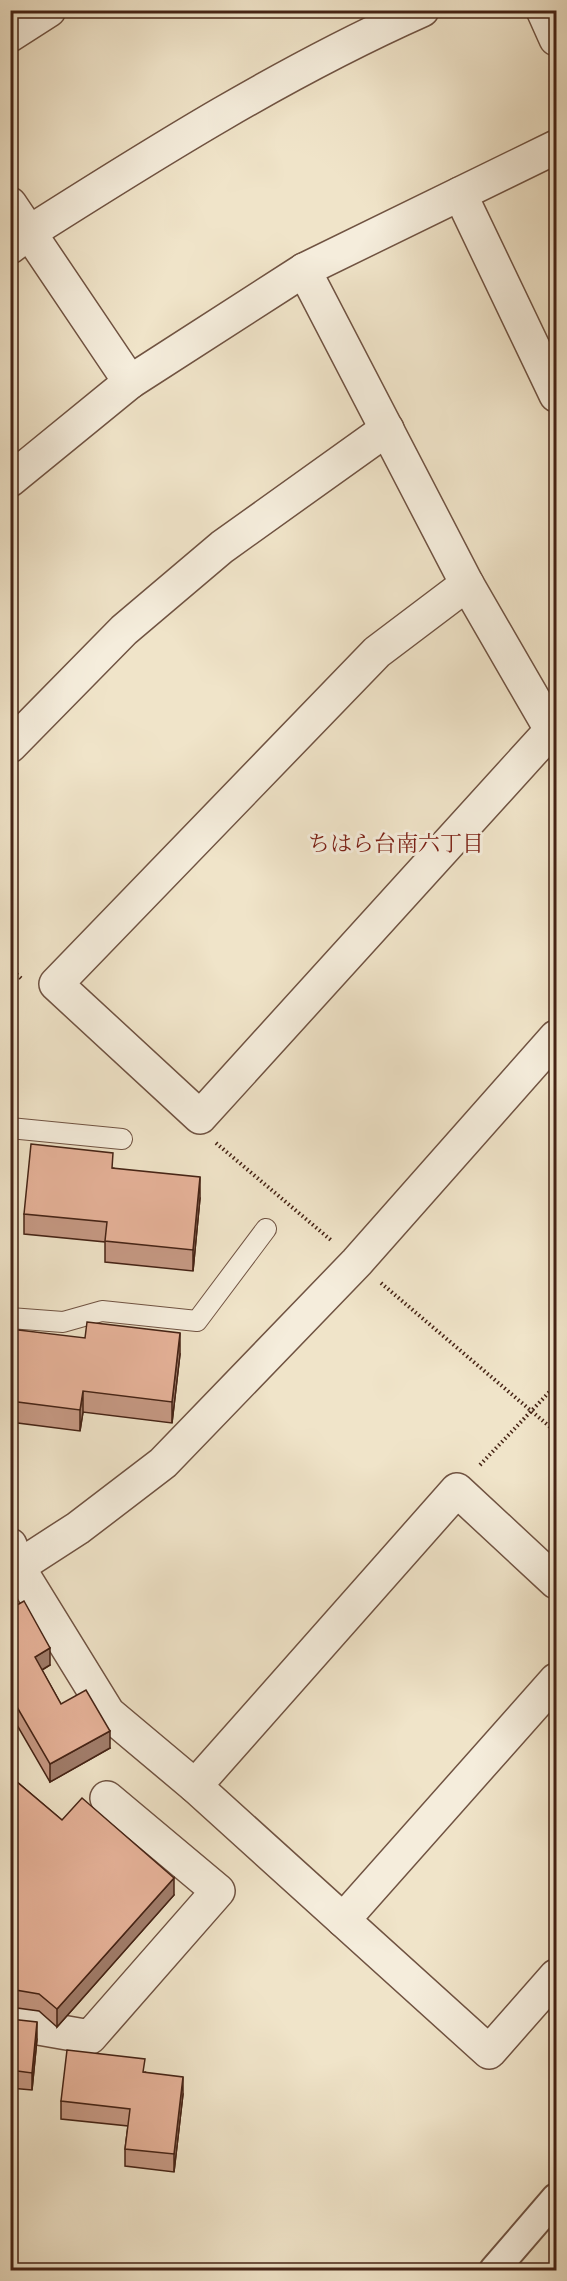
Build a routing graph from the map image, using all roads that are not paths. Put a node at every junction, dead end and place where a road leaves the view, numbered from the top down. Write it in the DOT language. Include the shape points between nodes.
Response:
graph roads {
  1 [pos="49,10"];
  2 [pos="422,10"];
  3 [pos="543,10"];
  4 [pos="10,35"];
  5 [pos="556,39"];
  6 [pos="556,147"];
  7 [pos="460,194"];
  8 [pos="10,204"];
  9 [pos="20,240"];
  10 [pos="304,270"];
  11 [pos="130,382"];
  12 [pos="556,395"];
  13 [pos="387,429"];
  14 [pos="10,480"];
  15 [pos="468,584"];
  16 [pos="554,731"];
  17 [pos="10,746"];
  18 [pos="556,1037"];
  19 [pos="10,1128"];
  20 [pos="122,1139"];
  21 [pos="266,1229"];
  22 [pos="10,1318"];
  23 [pos="13,1561"];
  24 [pos="556,1582"];
  25 [pos="556,1680"];
  26 [pos="195,1786"];
  27 [pos="107,1798"];
  28 [pos="343,1920"];
  29 [pos="556,1976"];
  30 [pos="10,2022"];
  31 [pos="556,2198"];
  32 [pos="494,2271"];
  1 -- 4 [label="street"];
  2 -- 9 [label="street" via="177,140"];
  3 -- 5 [label="street"];
  6 -- 7 [label="street"];
  7 -- 10 [label="street"];
  7 -- 12 [label="street"];
  8 -- 9 [label="street"];
  9 -- 11 [label="street"];
  10 -- 11 [label="street"];
  10 -- 13 [label="street"];
  11 -- 14 [label="street"];
  13 -- 15 [label="street"];
  13 -- 17 [label="street" via="222,547 124,630"];
  15 -- 16 [label="street"];
  15 -- 16 [label="street" via="377,652 56,984 200,1117"];
  18 -- 23 [label="street" via="357,1262 163,1463 78,1528"];
  19 -- 20 [label="lane"];
  21 -- 22 [label="lane" via="197,1321 102,1311 63,1322"];
  23 -- 26 [label="street" via="108,1713"];
  24 -- 26 [label="street" via="457,1490"];
  25 -- 28 [label="street"];
  26 -- 28 [label="street"];
  27 -- 30 [label="street" via="218,1891 90,2037"];
  28 -- 29 [label="street" via="489,2052"];
  31 -- 32 [label="street"];
}
